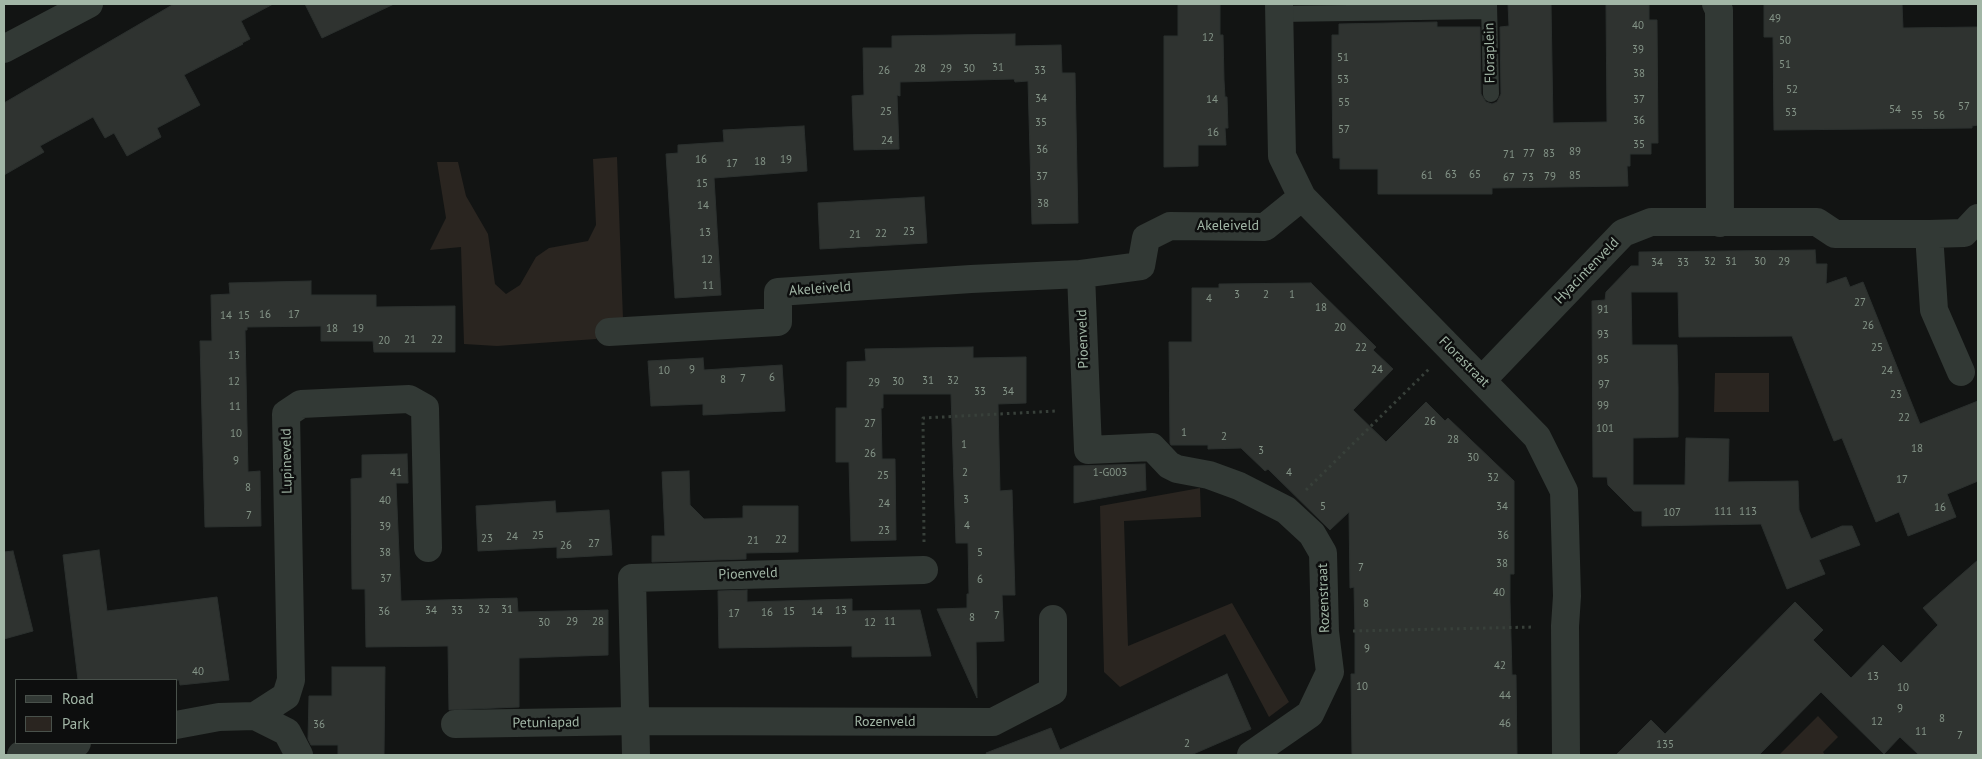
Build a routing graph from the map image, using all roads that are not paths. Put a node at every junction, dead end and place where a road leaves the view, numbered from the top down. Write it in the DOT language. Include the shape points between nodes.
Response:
graph roads {
  1 [pos="89,4"];
  2 [pos="1716,4"];
  3 [pos="1489,8"];
  4 [pos="1279,9"];
  5 [pos="4,49"];
  6 [pos="1491,94"];
  7 [pos="1302,197"];
  8 [pos="1978,218"];
  9 [pos="1720,223"];
  10 [pos="1929,234"];
  11 [pos="1081,274"];
  12 [pos="609,332"];
  13 [pos="1961,372"];
  14 [pos="1482,380"];
  15 [pos="1152,448"];
  16 [pos="428,548"];
  17 [pos="924,570"];
  18 [pos="1053,619"];
  19 [pos="255,716"];
  20 [pos="636,721"];
  21 [pos="455,724"];
  22 [pos="178,725"];
  23 [pos="71,744"];
  24 [pos="21,755"];
  25 [pos="299,755"];
  26 [pos="636,755"];
  27 [pos="1251,755"];
  28 [pos="1566,755"];
  1 -- 5 [label="street"];
  2 -- 9 [label="street" via="1719,10"];
  3 -- 4 [label="lane, Floraplein"];
  3 -- 6 [label="lane, Floraplein"];
  4 -- 7 [label="street, Florastraat" via="1282,156"];
  7 -- 11 [label="street, Akeleiveld" via="1265,227 1170,226 1146,238 1141,266"];
  7 -- 14 [label="street, Florastraat"];
  8 -- 10 [label="street, Hyacintenveld" via="1964,233"];
  9 -- 10 [label="street, Hyacintenveld" via="1816,222 1835,234"];
  9 -- 14 [label="street, Hyacintenveld" via="1651,222 1623,233"];
  10 -- 13 [label="street" via="1934,310"];
  11 -- 12 [label="street, Akeleiveld" via="778,292 778,322"];
  11 -- 15 [label="street, Pioenveld" via="1088,450"];
  14 -- 28 [label="street, Florastraat" via="1537,436 1564,491"];
  15 -- 27 [label="street, Rozenstraat" via="1177,470 1209,475 1239,486 1286,510 1312,534 1323,553 1325,632 1330,672 1310,714"];
  16 -- 19 [label="street, Lupineveld" via="425,408 409,399 301,404 286,414 291,680 286,696"];
  17 -- 20 [label="street, Pioenveld" via="632,578"];
  18 -- 20 [label="street, Rozenveld" via="1054,691 993,722"];
  19 -- 22 [label="street" via="219,717"];
  19 -- 25 [label="street" via="286,732"];
  20 -- 21 [label="street, Petuniapad"];
  20 -- 26 [label="street"];
  23 -- 24 [label="street"];
}
